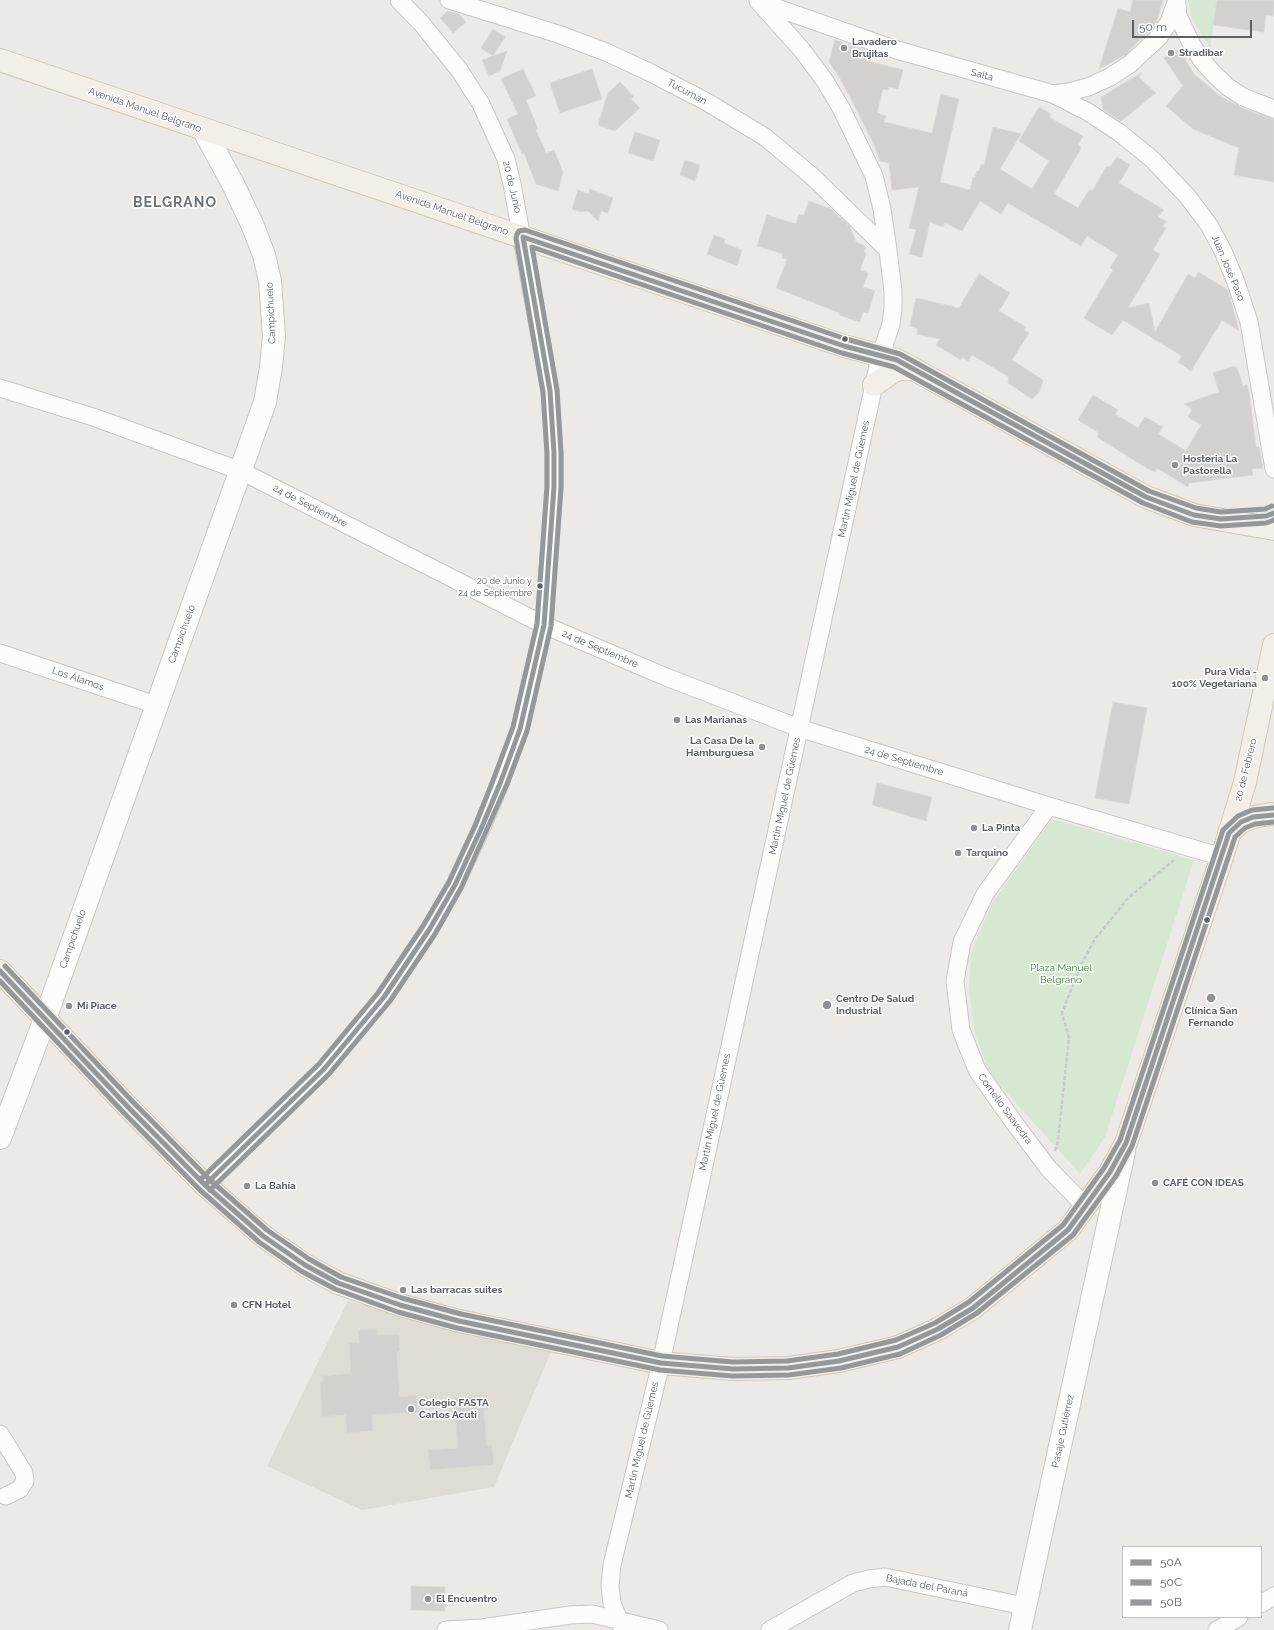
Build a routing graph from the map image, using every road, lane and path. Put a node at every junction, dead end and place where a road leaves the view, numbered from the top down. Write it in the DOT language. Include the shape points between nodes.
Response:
graph roads {
  1 [pos="399,0"];
  2 [pos="448,0"];
  3 [pos="757,1"];
  4 [pos="1177,2"];
  5 [pos="0,60"];
  6 [pos="1052,94"];
  7 [pos="1274,109"];
  8 [pos="203,129"];
  9 [pos="522,237"];
  10 [pos="888,250"];
  11 [pos="880,357"];
  12 [pos="912,369"];
  13 [pos="874,385"];
  14 [pos="0,388"];
  15 [pos="1274,469"];
  16 [pos="241,471"];
  17 [pos="1274,513"];
  18 [pos="1221,519"];
  19 [pos="1274,529"];
  20 [pos="544,625"];
  21 [pos="1274,645"];
  22 [pos="0,653"];
  23 [pos="156,705"];
  24 [pos="800,728"];
  25 [pos="1245,782"];
  26 [pos="1049,806"];
  27 [pos="1273,815"];
  28 [pos="1229,833"];
  29 [pos="1188,848"];
  30 [pos="1222,857"];
  31 [pos="0,971"];
  32 [pos="45,1019"];
  33 [pos="0,1138"];
  34 [pos="1126,1143"];
  35 [pos="1049,1169"];
  36 [pos="205,1185"];
  37 [pos="1085,1206"];
  38 [pos="1106,1231"];
  39 [pos="661,1363"];
  40 [pos="0,1434"];
  41 [pos="6,1496"];
  42 [pos="1274,1596"];
  43 [pos="1262,1603"];
  44 [pos="1024,1606"];
  45 [pos="1237,1618"];
  46 [pos="621,1625"];
  47 [pos="446,1630"];
  48 [pos="658,1630"];
  49 [pos="770,1630"];
  50 [pos="1020,1630"];
  51 [pos="1217,1630"];
  1 -- 9 [label="street, 20 de Junio" via="460,71 481,104 506,159"];
  2 -- 10 [label="street, Tucumán" via="558,34 606,52 707,102 764,137 813,177"];
  3 -- 6 [label="street, Salta" via="897,50"];
  3 -- 10 [label="street, Martín Miguel de Güemes" via="802,50 841,108 874,176"];
  4 -- 6 [label="street, Salta" via="1169,22 1159,37 1130,64 1088,87"];
  4 -- 7 [label="street" via="1178,16 1203,62 1228,87 1243,97"];
  5 -- 8 [label="main road, Avenida Manuel Belgrano"];
  6 -- 15 [label="street, Juan José Paso" via="1088,112 1126,137 1153,160 1188,197 1209,225 1236,282 1249,322"];
  8 -- 9 [label="main road, Avenida Manuel Belgrano"];
  8 -- 16 [label="street, Campichuelo" via="252,224 264,255 270,281 274,336 271,367 265,402"];
  9 -- 11 [label="main road, Avenida Manuel Belgrano"];
  9 -- 20 [label="street, 20 de Junio" via="550,391 554,453"];
  10 -- 11 [label="street, Martín Miguel de Güemes" via="893,309"];
  11 -- 12 [label="main road, Avenida Manuel Belgrano" via="897,360"];
  11 -- 13 [label="street, Martín Miguel de Güemes"];
  12 -- 13 [label="main road" via="894,371"];
  12 -- 18 [label="main road, Avenida Manuel Belgrano" via="1146,497 1194,514"];
  13 -- 24 [label="street, Martín Miguel de Güemes"];
  14 -- 16 [label="street, 24 de Septiembre" via="96,418"];
  16 -- 20 [label="street, 24 de Septiembre"];
  16 -- 23 [label="street, Campichuelo"];
  17 -- 18 [label="main road" via="1266,516"];
  18 -- 19 [label="main road, Avenida Manuel Belgrano"];
  20 -- 24 [label="street, 24 de Septiembre" via="666,677"];
  20 -- 36 [label="street, 20 de Junio" via="520,729 501,781 455,885 429,930 384,997 324,1069"];
  21 -- 25 [label="main road, 20 de Febrero"];
  22 -- 23 [label="street, Los Álamos"];
  23 -- 32 [label="street, Campichuelo"];
  24 -- 26 [label="street, 24 de Septiembre"];
  24 -- 39 [label="street, Martín Miguel de Güemes"];
  25 -- 27 [label="main road" via="1250,796 1257,805"];
  25 -- 28 [label="main road, 20 de Febrero"];
  26 -- 29 [label="street, 24 de Septiembre"];
  26 -- 35 [label="street, Cornelio Saavedra" via="985,894 962,942 955,981 961,1030 977,1070"];
  27 -- 28 [label="main road" via="1253,817 1241,822"];
  28 -- 30 [label="main road, 20 de Febrero"];
  29 -- 30 [label="street, 24 de Septiembre"];
  29 -- 35 [label="path" via="1129,897 1095,939 1080,967 1062,1013 1069,1038 1058,1141"];
  30 -- 34 [label="main road, 20 de Febrero"];
  31 -- 32 [label="main road, 20 de Febrero"];
  32 -- 33 [label="street, Campichuelo"];
  32 -- 36 [label="main road, 20 de Febrero"];
  34 -- 37 [label="main road, 20 de Febrero" via="1110,1172"];
  34 -- 38 [label="street, Pasaje Gutiérrez"];
  35 -- 37 [label="street, Cornelio Saavedra"];
  36 -- 39 [label="main road, 20 de Febrero" via="263,1236 305,1265 338,1283 400,1305 459,1321"];
  37 -- 38 [label="street"];
  37 -- 39 [label="main road, 20 de Febrero" via="1068,1230 973,1308 938,1329 898,1348 839,1361 788,1368 733,1369"];
  38 -- 44 [label="street, Pasaje Gutiérrez"];
  39 -- 46 [label="street, Martín Miguel de Güemes" via="612,1565 611,1598"];
  40 -- 41 [label="street" via="24,1473 25,1481 20,1489"];
  42 -- 43 [label="street"];
  44 -- 49 [label="street, Bajada del Paraná" via="885,1577 853,1583"];
  44 -- 50 [label="street, Pasaje Gutiérrez"];
  45 -- 51 [label="street"];
  46 -- 47 [label="street" via="592,1614 570,1614 482,1628"];
  46 -- 48 [label="street"];
}
